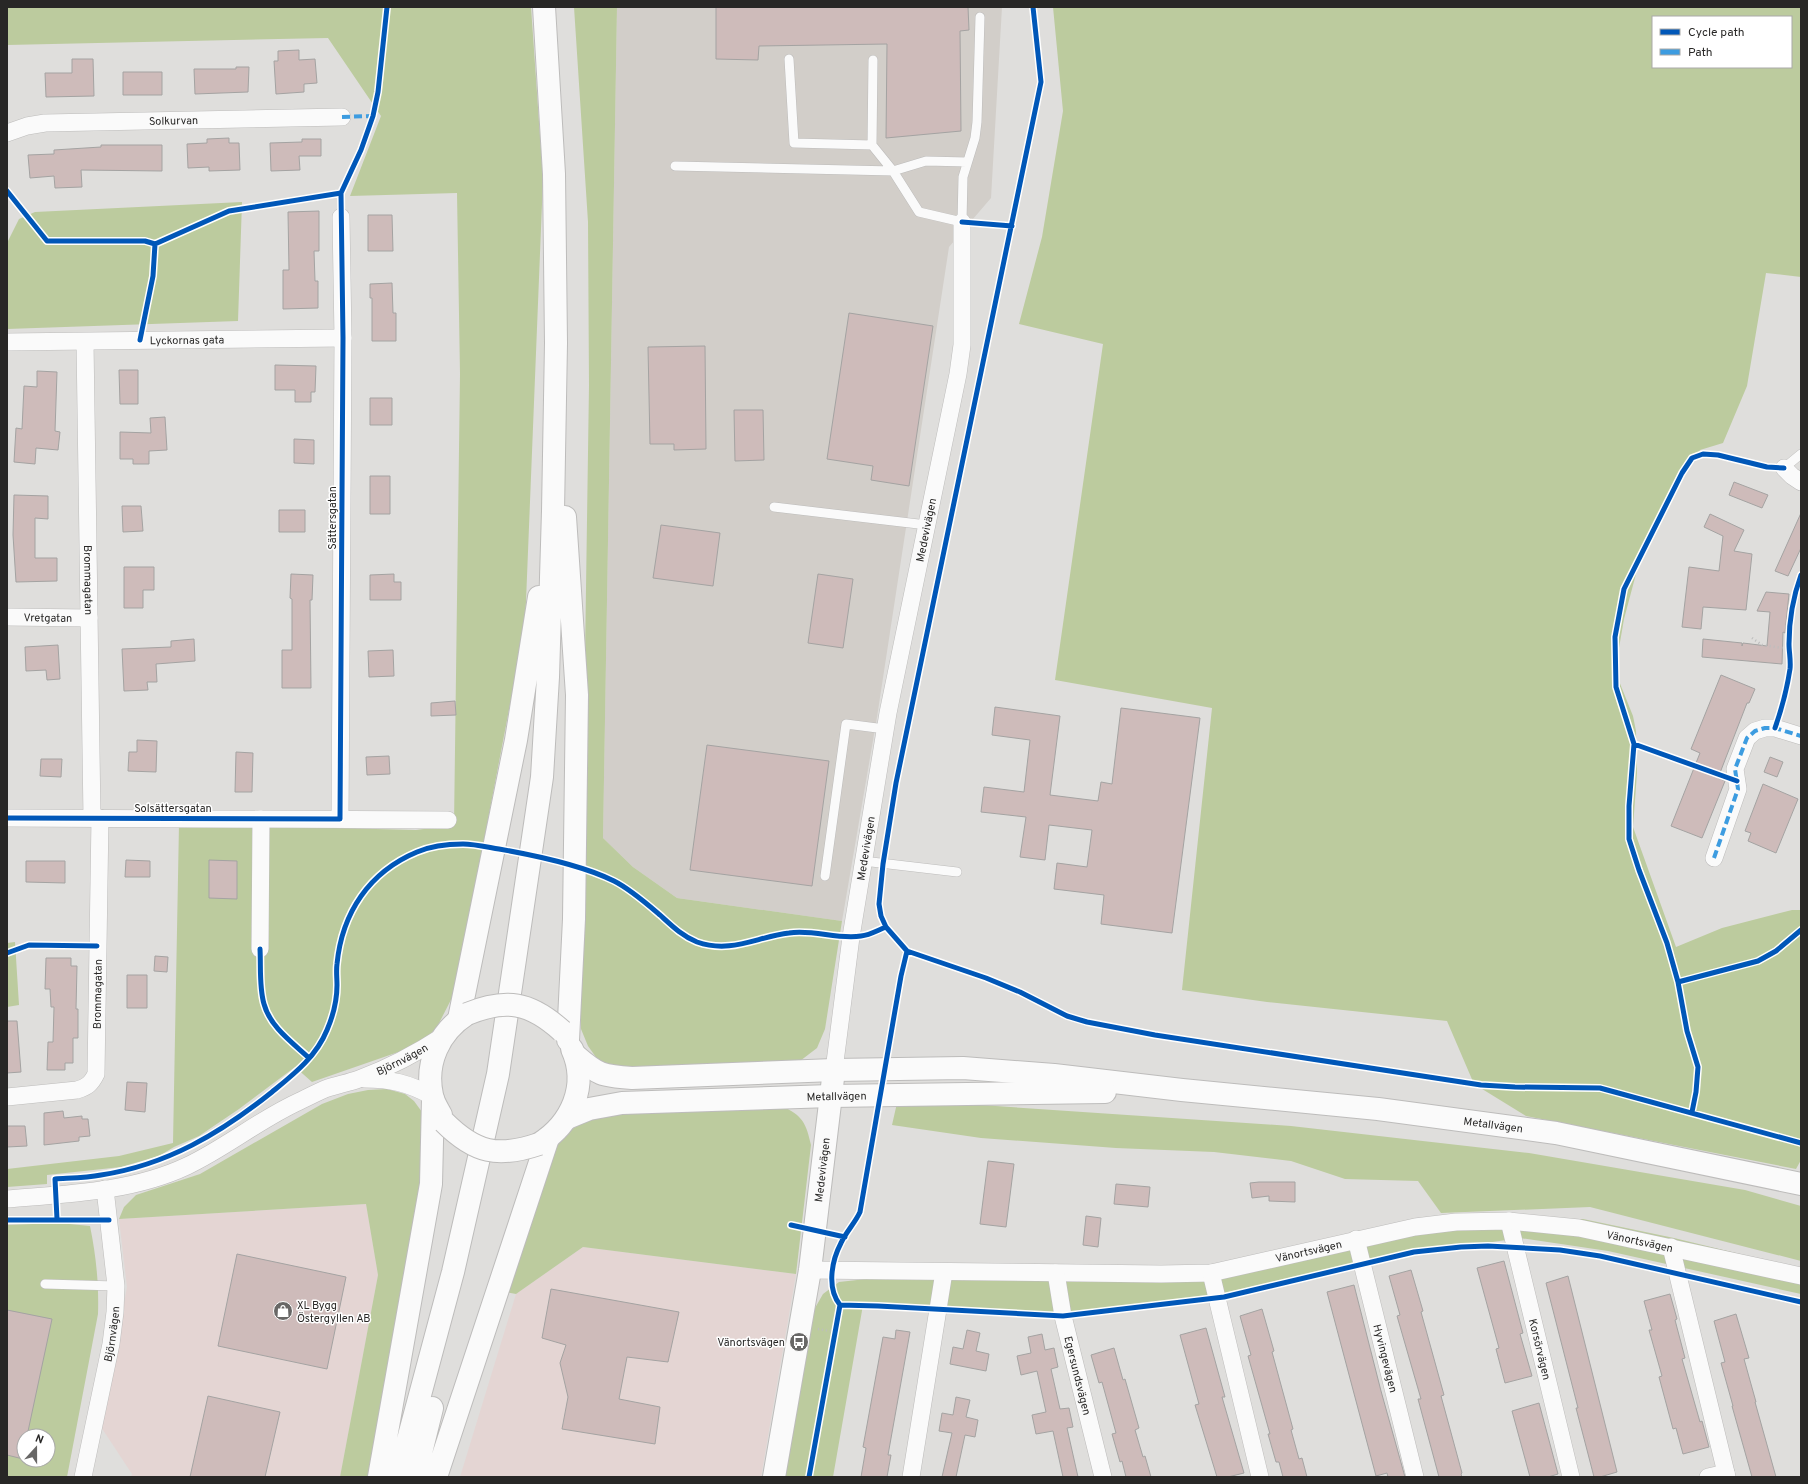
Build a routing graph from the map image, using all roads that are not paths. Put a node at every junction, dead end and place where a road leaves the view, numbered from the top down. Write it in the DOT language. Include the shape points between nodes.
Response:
graph roads {
  1 [pos="544,7"];
  2 [pos="557,7"];
  3 [pos="980,17"];
  4 [pos="789,59"];
  5 [pos="873,60"];
  6 [pos="342,117"];
  7 [pos="7,133"];
  8 [pos="872,145"];
  9 [pos="967,162"];
  10 [pos="675,166"];
  11 [pos="893,171"];
  12 [pos="341,217"];
  13 [pos="962,222"];
  14 [pos="343,338"];
  15 [pos="7,342"];
  16 [pos="85,342"];
  17 [pos="1801,454"];
  18 [pos="1784,468"];
  19 [pos="1801,482"];
  20 [pos="774,507"];
  21 [pos="559,512"];
  22 [pos="927,525"];
  23 [pos="7,617"];
  24 [pos="89,618"];
  25 [pos="885,729"];
  26 [pos="1801,736"];
  27 [pos="7,818"];
  28 [pos="96,818"];
  29 [pos="260,819"];
  30 [pos="340,819"];
  31 [pos="448,820"];
  32 [pos="1714,858"];
  33 [pos="863,861"];
  34 [pos="957,872"];
  35 [pos="825,876"];
  36 [pos="260,949"];
  37 [pos="463,1016"];
  38 [pos="443,1036"];
  39 [pos="568,1042"];
  40 [pos="834,1070"];
  41 [pos="360,1078"];
  42 [pos="1182,1090"];
  43 [pos="831,1096"];
  44 [pos="7,1097"];
  45 [pos="433,1098"];
  46 [pos="567,1118"];
  47 [pos="544,1141"];
  48 [pos="1801,1184"];
  49 [pos="105,1188"];
  50 [pos="7,1199"];
  51 [pos="1509,1221"];
  52 [pos="1356,1239"];
  53 [pos="1671,1247"];
  54 [pos="810,1270"];
  55 [pos="944,1272"];
  56 [pos="1056,1273"];
  57 [pos="1211,1273"];
  58 [pos="1801,1276"];
  59 [pos="45,1284"];
  60 [pos="116,1286"];
  61 [pos="1727,1475"];
  62 [pos="83,1477"];
  63 [pos="379,1477"];
  64 [pos="398,1477"];
  65 [pos="415,1477"];
  66 [pos="436,1477"];
  67 [pos="774,1477"];
  68 [pos="911,1477"];
  69 [pos="1103,1477"];
  70 [pos="1260,1477"];
  71 [pos="1415,1477"];
  72 [pos="1571,1477"];
  73 [pos="1708,1477"];
  1 -- 21 [label="main road" via="554,174"];
  2 -- 21 [label="main road" via="566,189 568,345"];
  3 -- 9 [label="lane" via="977,122"];
  4 -- 8 [label="lane" via="794,143"];
  5 -- 8 [label="lane"];
  6 -- 7 [label="street, Solkurvan" via="45,123"];
  8 -- 11 [label="lane"];
  9 -- 11 [label="lane" via="926,161"];
  9 -- 13 [label="lane" via="963,177"];
  10 -- 11 [label="lane"];
  11 -- 13 [label="lane" via="919,212"];
  12 -- 14 [label="street, Sättersgatan"];
  13 -- 22 [label="street, Medevivägen" via="962,345"];
  14 -- 16 [label="street, Lyckornas gata"];
  14 -- 30 [label="street, Sättersgatan"];
  15 -- 16 [label="street, Lyckornas gata"];
  16 -- 24 [label="street, Brommagatan"];
  17 -- 18 [label="lane"];
  18 -- 19 [label="street"];
  20 -- 22 [label="lane"];
  21 -- 37 [label="main road"];
  21 -- 39 [label="main road" via="577,695 574,919"];
  21 -- 64 [label="main road" via="542,777 498,1074 453,1272"];
  21 -- 65 [label="main road" via="552,778 539,898 510,1076"];
  22 -- 25 [label="street, Medevivägen"];
  23 -- 24 [label="street, Vretgatan"];
  24 -- 28 [label="street, Brommagatan"];
  25 -- 33 [label="street, Medevivägen"];
  25 -- 35 [label="lane" via="846,724"];
  26 -- 32 [label="street" via="1775,728 1764,728 1747,738 1735,769 1738,789"];
  27 -- 28 [label="street, Solsättersgatan"];
  28 -- 29 [label="street, Solsättersgatan"];
  28 -- 44 [label="street, Brommagatan" via="96,1074 92,1082 77,1090"];
  29 -- 30 [label="street, Solsättersgatan"];
  29 -- 36 [label="street"];
  30 -- 31 [label="street, Solsättersgatan"];
  33 -- 34 [label="lane"];
  33 -- 40 [label="street, Medevivägen"];
  37 -- 38 [label="main road"];
  37 -- 39 [label="main road, Metallvägen, bridge" via="486,1006 521,1006 546,1016"];
  38 -- 41 [label="street, Björnvägen" via="418,1052"];
  38 -- 45 [label="main road" via="431,1065"];
  39 -- 40 [label="main road, Metallvägen" via="593,1071 611,1076 632,1078"];
  39 -- 46 [label="main road" via="578,1071 578,1088"];
  40 -- 42 [label="main road, Metallvägen" via="963,1068 1054,1075"];
  40 -- 43 [label="main road, Medevivägen"];
  41 -- 45 [label="street, Björnvägen" via="401,1081"];
  41 -- 49 [label="street, Björnvägen" via="324,1089 294,1103 187,1166 139,1182"];
  42 -- 43 [label="main road, Metallvägen"];
  42 -- 48 [label="main road, Metallvägen" via="1378,1109 1556,1133"];
  43 -- 46 [label="main road, Metallvägen" via="622,1103 589,1109"];
  43 -- 54 [label="main road, Medevivägen"];
  45 -- 47 [label="main road, bridge" via="444,1122 459,1137 478,1147 498,1152 519,1151"];
  45 -- 63 [label="main road" via="431,1184"];
  46 -- 47 [label="main road"];
  47 -- 66 [label="main road"];
  49 -- 50 [label="street, Björnvägen"];
  49 -- 60 [label="street, Björnvägen"];
  51 -- 52 [label="street, Vänortsvägen" via="1456,1222"];
  51 -- 53 [label="street, Vänortsvägen" via="1580,1228"];
  51 -- 72 [label="street, Korsörvägen"];
  52 -- 57 [label="street, Vänortsvägen"];
  52 -- 71 [label="street, Hyvingevägen"];
  53 -- 58 [label="street, Vänortsvägen"];
  53 -- 61 [label="street"];
  54 -- 55 [label="street, Vänortsvägen"];
  54 -- 67 [label="main road, Medevivägen"];
  55 -- 56 [label="street, Vänortsvägen"];
  55 -- 68 [label="street"];
  56 -- 57 [label="street, Vänortsvägen"];
  56 -- 69 [label="street, Egersundsvägen" via="1063,1316"];
  57 -- 70 [label="street"];
  59 -- 60 [label="lane"];
  60 -- 62 [label="street, Björnvägen" via="111,1344"];
  61 -- 73 [label="street"];
}
